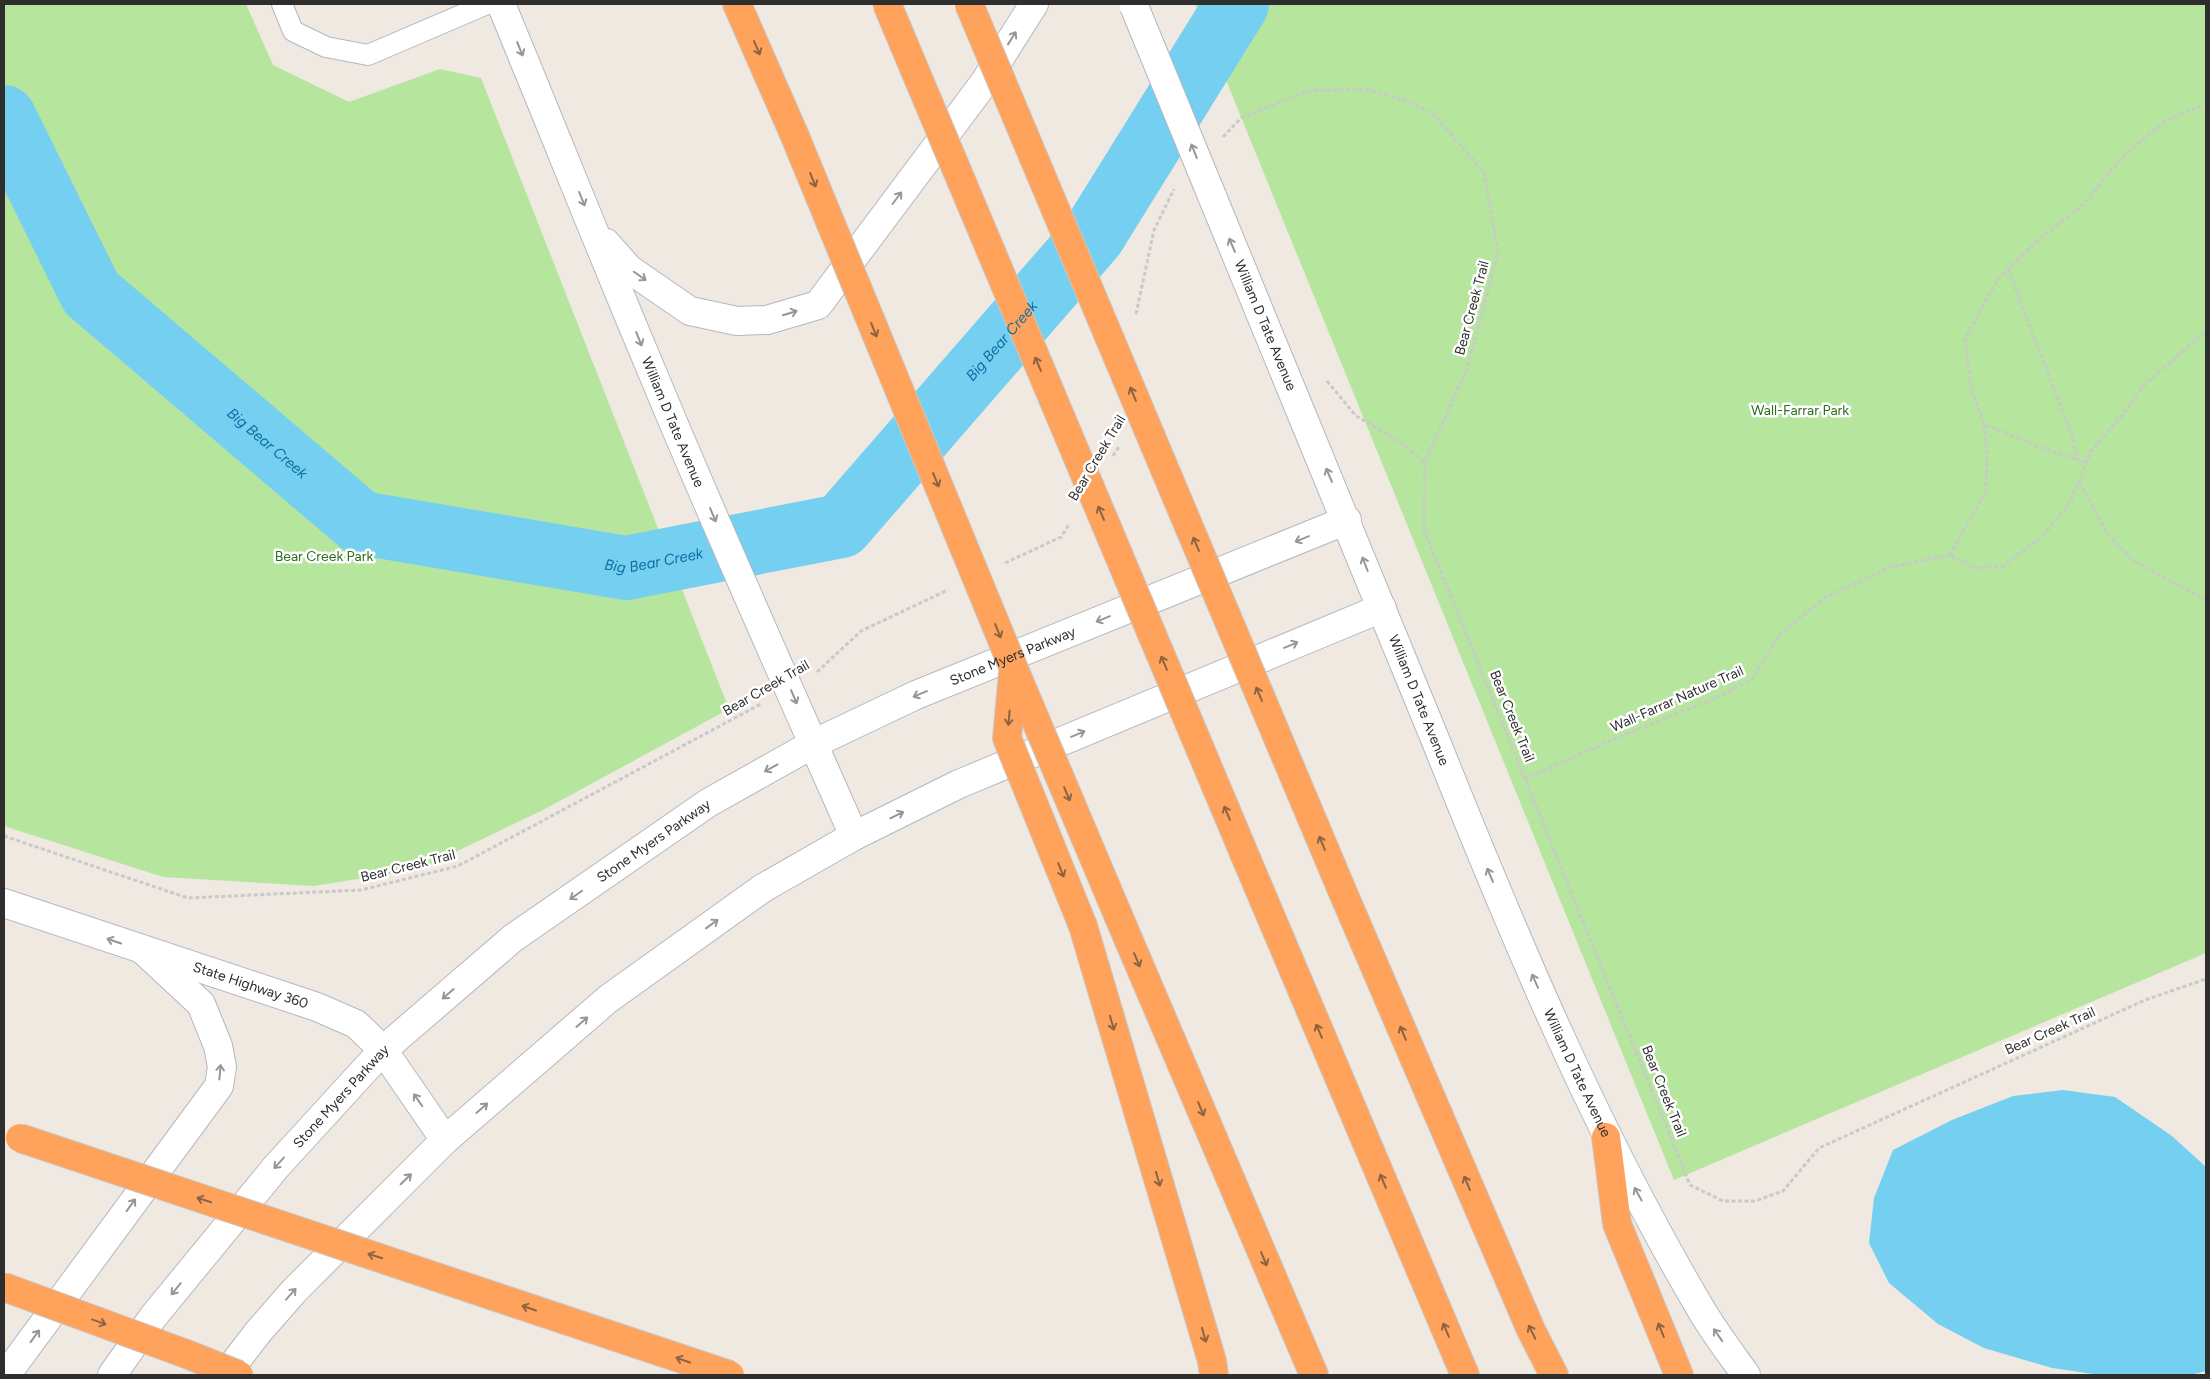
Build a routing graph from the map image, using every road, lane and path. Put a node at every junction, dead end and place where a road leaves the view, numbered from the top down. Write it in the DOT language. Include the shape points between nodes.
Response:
graph roads {
  1 [pos="282,4"];
  2 [pos="487,4"];
  3 [pos="501,4"];
  4 [pos="737,4"];
  5 [pos="887,4"];
  6 [pos="969,4"];
  7 [pos="1034,4"];
  8 [pos="1134,5"];
  9 [pos="2206,103"];
  10 [pos="1220,140"];
  11 [pos="1180,183"];
  12 [pos="594,229"];
  13 [pos="2008,269"];
  14 [pos="1134,324"];
  15 [pos="2206,331"];
  16 [pos="1324,376"];
  17 [pos="1984,424"];
  18 [pos="1125,437"];
  19 [pos="2076,459"];
  20 [pos="1109,462"];
  21 [pos="1425,462"];
  22 [pos="2086,463"];
  23 [pos="2079,482"];
  24 [pos="1348,520"];
  25 [pos="1072,521"];
  26 [pos="1950,555"];
  27 [pos="1000,566"];
  28 [pos="957,586"];
  29 [pos="2206,600"];
  30 [pos="1382,608"];
  31 [pos="1014,669"];
  32 [pos="790,687"];
  33 [pos="813,744"];
  34 [pos="1525,779"];
  35 [pos="4,836"];
  36 [pos="854,836"];
  37 [pos="4,903"];
  38 [pos="142,950"];
  39 [pos="2206,979"];
  40 [pos="383,1050"];
  41 [pos="12,1136"];
  42 [pos="1606,1137"];
  43 [pos="445,1140"];
  44 [pos="4,1287"];
  45 [pos="6,1375"];
  46 [pos="112,1375"];
  47 [pos="225,1375"];
  48 [pos="239,1375"];
  49 [pos="730,1375"];
  50 [pos="1214,1375"];
  51 [pos="1314,1375"];
  52 [pos="1465,1375"];
  53 [pos="1554,1375"];
  54 [pos="1679,1375"];
  55 [pos="1746,1375"];
  1 -- 2 [label="lane" via="293,31 326,47 368,55"];
  3 -- 12 [label="main road, William D Tate Avenue, one-way"];
  4 -- 31 [label="highway, one-way, bridge" via="794,134"];
  52 -- 5 [label="highway, one-way, bridge"];
  53 -- 6 [label="highway, one-way, bridge" via="1527,1321 1340,888"];
  12 -- 7 [label="main road, one-way" via="629,269 690,311 737,321 767,320 818,305 984,83"];
  24 -- 8 [label="main road, William D Tate Avenue, one-way, bridge"];
  9 -- 13 [label="path" via="2166,122 2126,153 2083,205 2040,238"];
  10 -- 21 [label="path, Bear Creek Trail" via="1241,118 1307,90 1366,89 1407,101 1433,114 1484,172 1498,253 1466,369"];
  11 -- 14 [label="path" via="1173,190 1154,230"];
  12 -- 32 [label="main road, William D Tate Avenue, one-way" via="653,374"];
  13 -- 17 [label="path" via="1998,279 1965,340 1972,392"];
  13 -- 19 [label="path" via="2074,441"];
  15 -- 22 [label="path" via="2143,386 2091,451"];
  16 -- 21 [label="path" via="1356,416"];
  17 -- 19 [label="path"];
  17 -- 26 [label="path" via="1986,491"];
  18 -- 20 [label="path, Bear Creek Trail"];
  19 -- 22 [label="path"];
  21 -- 34 [label="path, Bear Creek Trail" via="1424,530"];
  22 -- 23 [label="path"];
  23 -- 26 [label="path" via="2072,501 2041,538 2003,566 1975,568"];
  23 -- 29 [label="path" via="2108,535 2132,560"];
  30 -- 24 [label="main road, William D Tate Avenue, one-way"];
  24 -- 33 [label="main road, Stone Myers Parkway, one-way" via="916,695"];
  25 -- 27 [label="path, Bear Creek Trail" via="1061,537"];
  26 -- 34 [label="path, Wall-Farrar Nature Trail" via="1891,567 1826,597 1780,634 1752,679 1713,699"];
  28 -- 32 [label="path, Bear Creek Trail" via="861,631 821,670"];
  36 -- 30 [label="main road, one-way" via="959,784"];
  42 -- 30 [label="main road, William D Tate Avenue, one-way" via="1520,946"];
  31 -- 50 [label="highway, one-way, bridge" via="1008,738 1083,926"];
  31 -- 51 [label="highway, one-way, bridge"];
  32 -- 33 [label="main road, William D Tate Avenue, one-way"];
  32 -- 35 [label="path, Bear Creek Trail" via="458,866 360,890 188,898"];
  33 -- 36 [label="main road, William D Tate Avenue"];
  33 -- 40 [label="main road, Stone Myers Parkway, one-way" via="708,803 513,938"];
  34 -- 39 [label="path, Bear Creek Trail" via="1690,1185 1723,1201 1755,1201 1783,1191 1819,1148 2145,1000"];
  43 -- 36 [label="main road, one-way" via="608,999 763,888"];
  38 -- 37 [label="main road, State Highway 360, one-way"];
  38 -- 40 [label="main road, State Highway 360" via="318,1007 356,1024"];
  45 -- 38 [label="main road, one-way" via="219,1086 222,1067 218,1046 201,1004"];
  43 -- 40 [label="main road, State Highway 360, one-way"];
  40 -- 46 [label="main road, Stone Myers Parkway, one-way" via="276,1167 153,1317"];
  49 -- 41 [label="highway, one-way, bridge"];
  54 -- 42 [label="highway, one-way" via="1617,1224"];
  55 -- 42 [label="main road, William D Tate Avenue, one-way" via="1703,1313"];
  47 -- 43 [label="main road, one-way" via="294,1291"];
  44 -- 48 [label="highway, one-way, bridge"];
}
